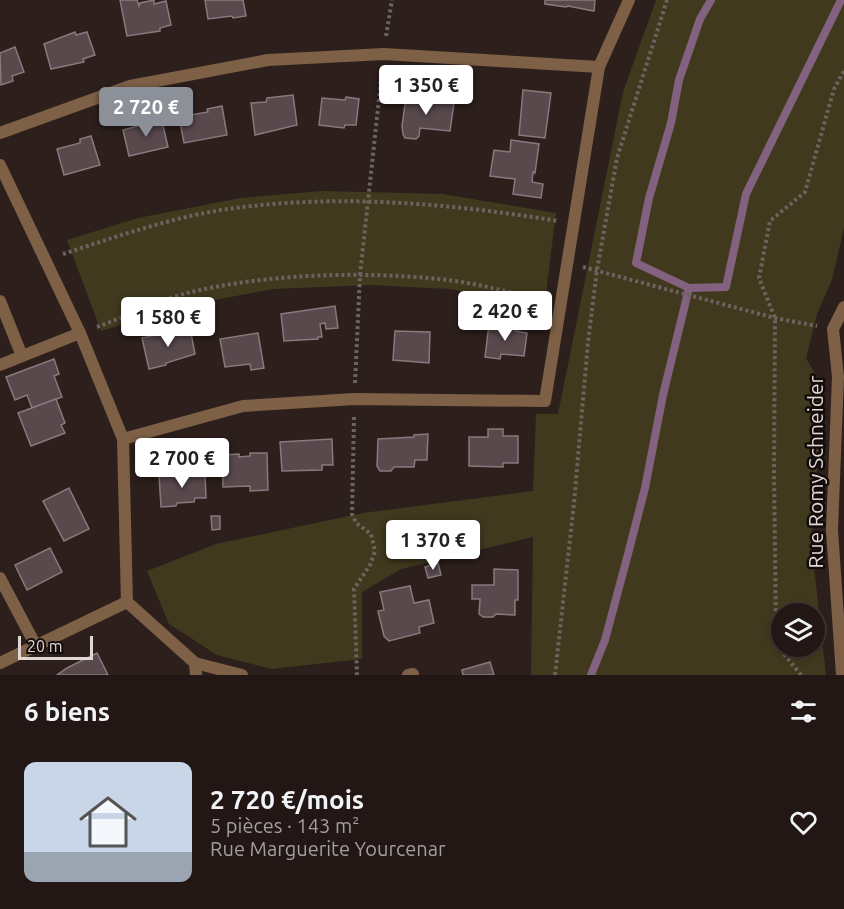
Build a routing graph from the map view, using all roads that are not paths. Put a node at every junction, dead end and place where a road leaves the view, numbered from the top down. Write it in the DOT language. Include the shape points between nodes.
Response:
graph roads {
  1 [pos="629,0"];
  2 [pos="599,67"];
  3 [pos="0,133"];
  4 [pos="0,165"];
  5 [pos="0,301"];
  6 [pos="844,307"];
  7 [pos="80,333"];
  8 [pos="22,356"];
  9 [pos="0,365"];
  10 [pos="841,377"];
  11 [pos="123,439"];
  12 [pos="0,578"];
  13 [pos="127,602"];
  14 [pos="36,646"];
  15 [pos="0,663"];
  16 [pos="196,669"];
  17 [pos="242,675"];
  18 [pos="842,675"];
  1 -- 2 [label="street"];
  2 -- 3 [label="street" via="384,54 268,60 130,86"];
  2 -- 11 [label="street" via="545,401 354,399 243,406"];
  4 -- 7 [label="street"];
  5 -- 8 [label="street"];
  6 -- 10 [label="street, Rue Romy Schneider" via="833,329"];
  7 -- 8 [label="street"];
  7 -- 11 [label="street"];
  8 -- 9 [label="street"];
  10 -- 18 [label="street, Rue Romy Schneider" via="832,530"];
  11 -- 13 [label="street"];
  12 -- 14 [label="street"];
  13 -- 14 [label="street"];
  13 -- 16 [label="street"];
  14 -- 15 [label="street"];
  16 -- 17 [label="street"];
}
